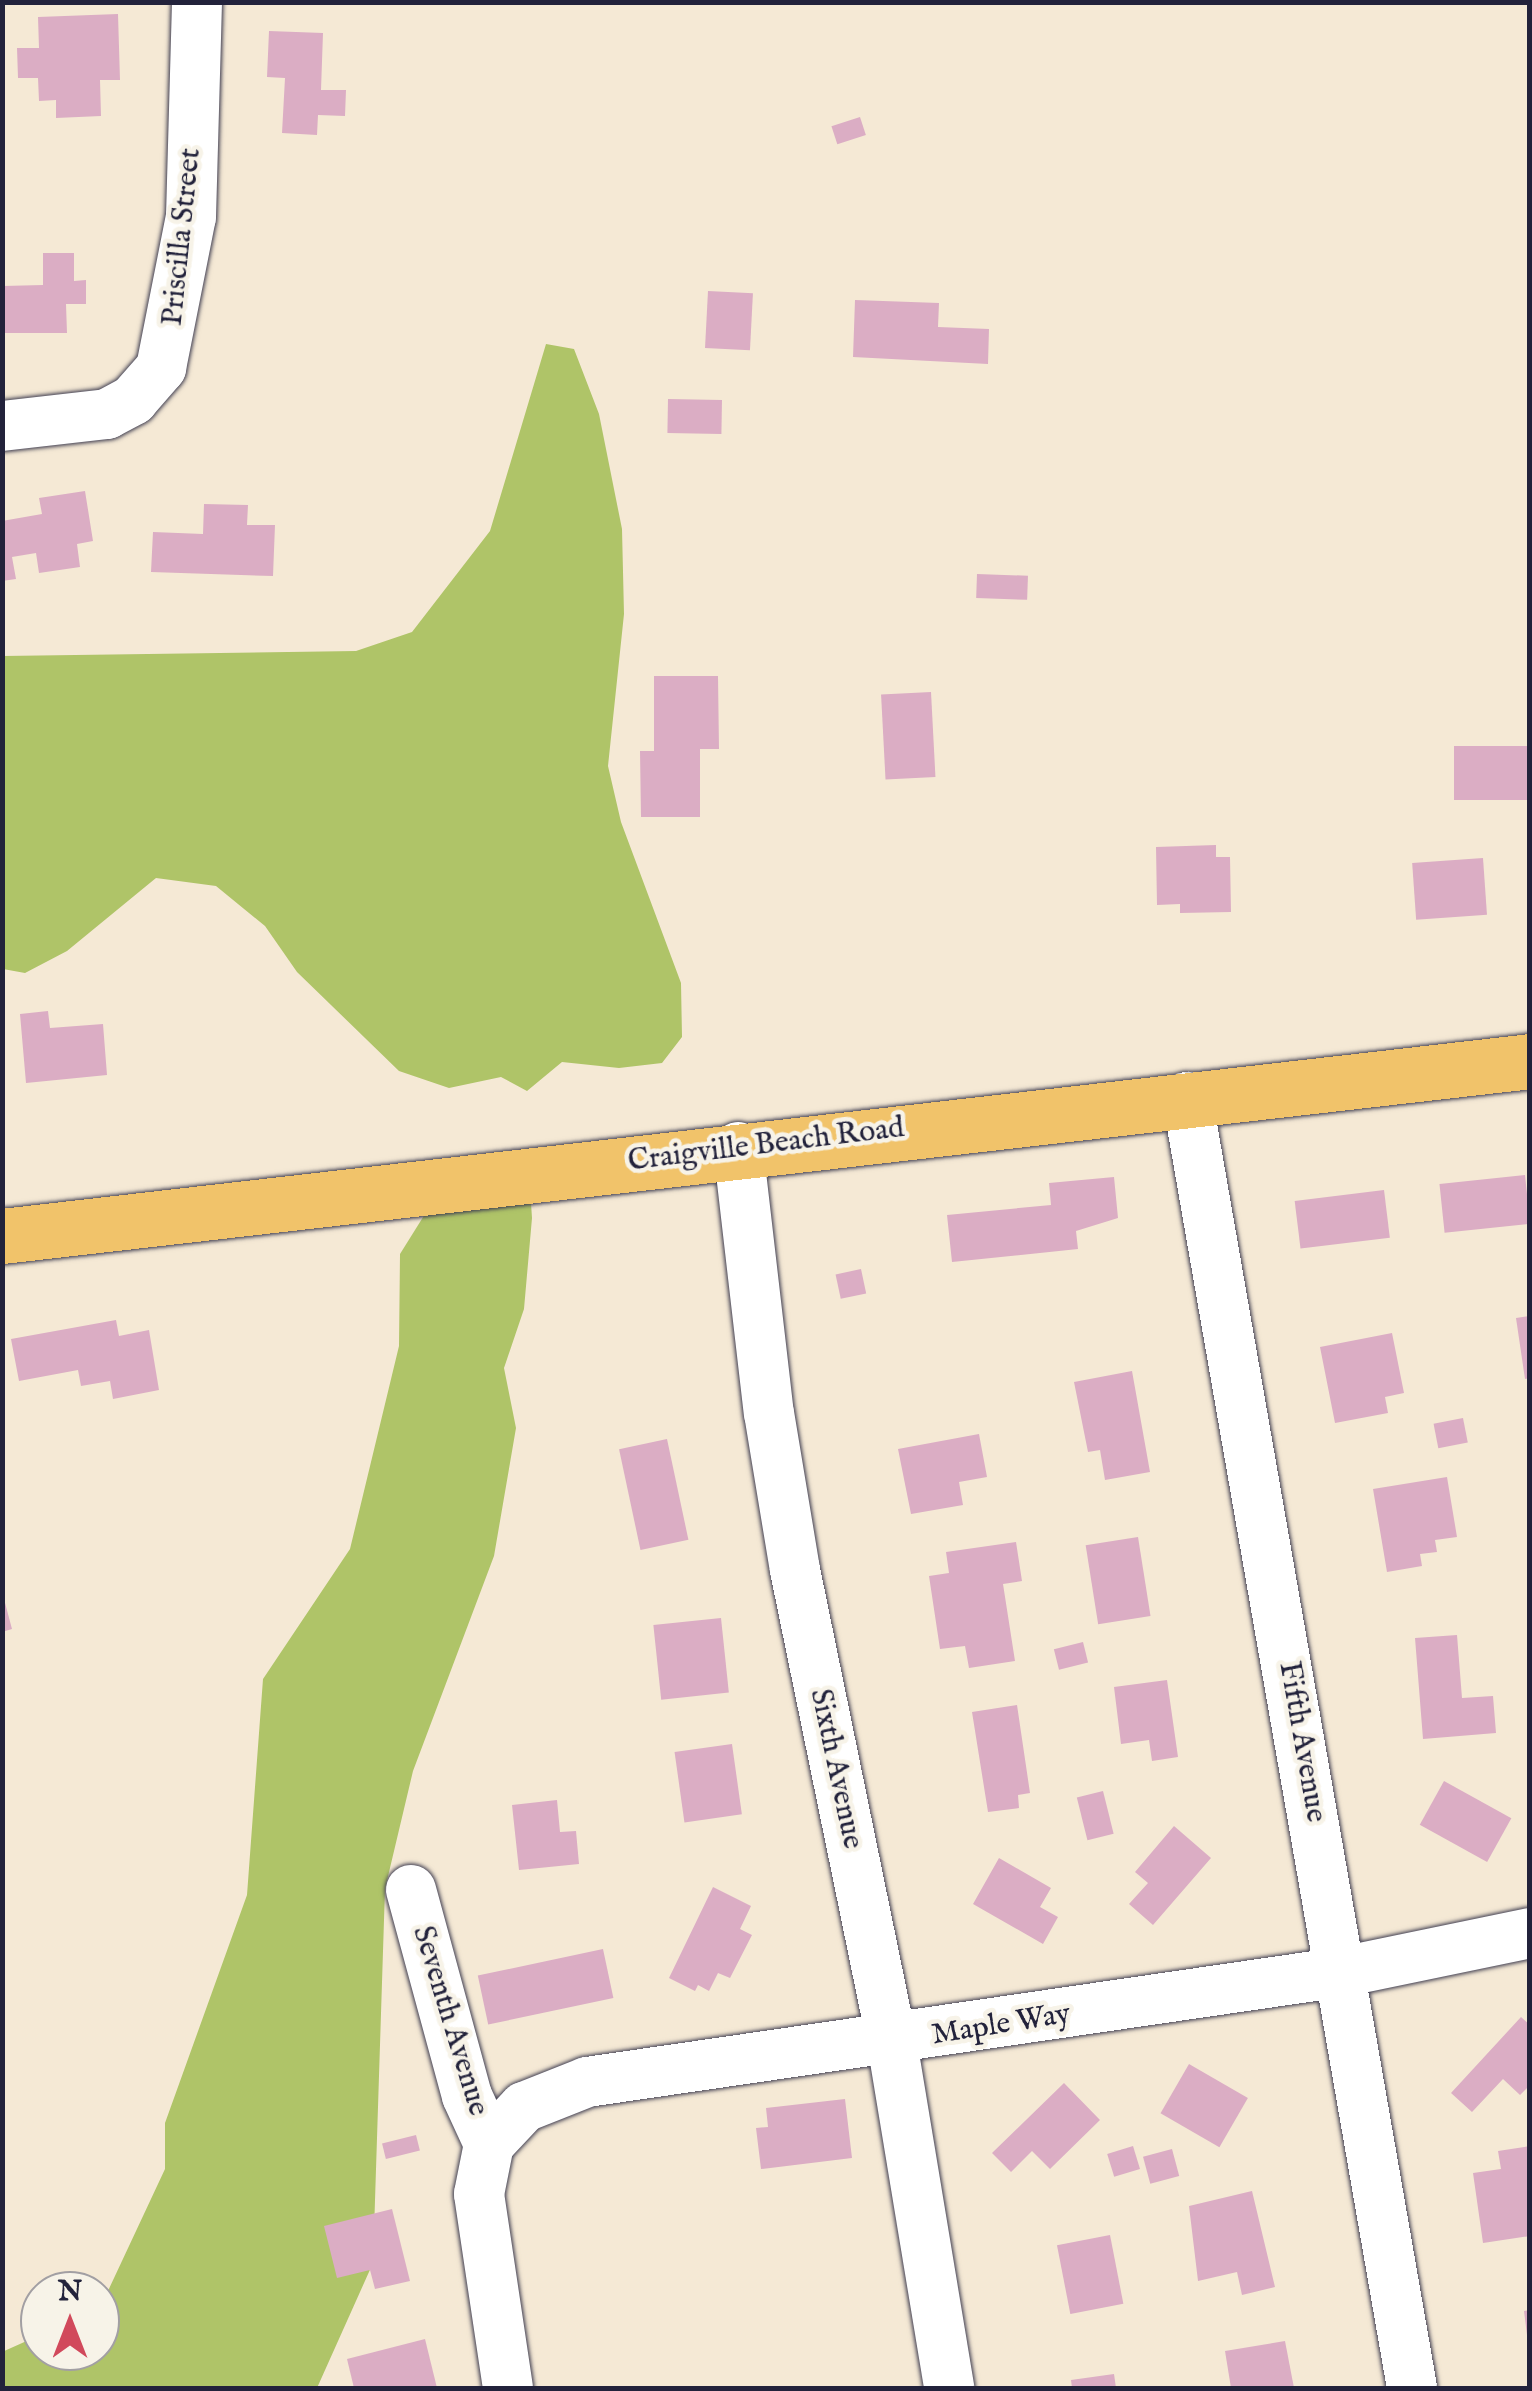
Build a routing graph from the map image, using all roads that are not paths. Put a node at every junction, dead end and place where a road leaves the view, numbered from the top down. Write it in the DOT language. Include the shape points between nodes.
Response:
graph roads {
  1 [pos="198,2"];
  2 [pos="2,426"];
  3 [pos="1530,1061"];
  4 [pos="1187,1097"];
  5 [pos="738,1148"];
  6 [pos="2,1236"];
  7 [pos="411,1890"];
  8 [pos="1530,1933"];
  9 [pos="1342,1972"];
  10 [pos="892,2042"];
  11 [pos="489,2144"];
  12 [pos="508,2388"];
  13 [pos="949,2388"];
  14 [pos="1412,2388"];
  1 -- 2 [label="street, Priscilla Street" via="190,217 173,334 161,368 133,400 108,414"];
  3 -- 4 [label="main road, Craigville Beach Road"];
  4 -- 5 [label="main road, Craigville Beach Road"];
  4 -- 9 [label="street, Fifth Avenue"];
  5 -- 6 [label="main road, Craigville Beach Road"];
  5 -- 10 [label="street, Sixth Avenue" via="768,1413 795,1570"];
  7 -- 11 [label="street, Seventh Avenue" via="467,2096"];
  8 -- 9 [label="street, Maple Way"];
  9 -- 10 [label="street, Maple Way"];
  9 -- 14 [label="street, Fifth Avenue"];
  10 -- 11 [label="street, Maple Way" via="587,2082 524,2107"];
  10 -- 13 [label="street, Sixth Avenue"];
  11 -- 12 [label="street, Seventh Avenue" via="479,2194"];
}
